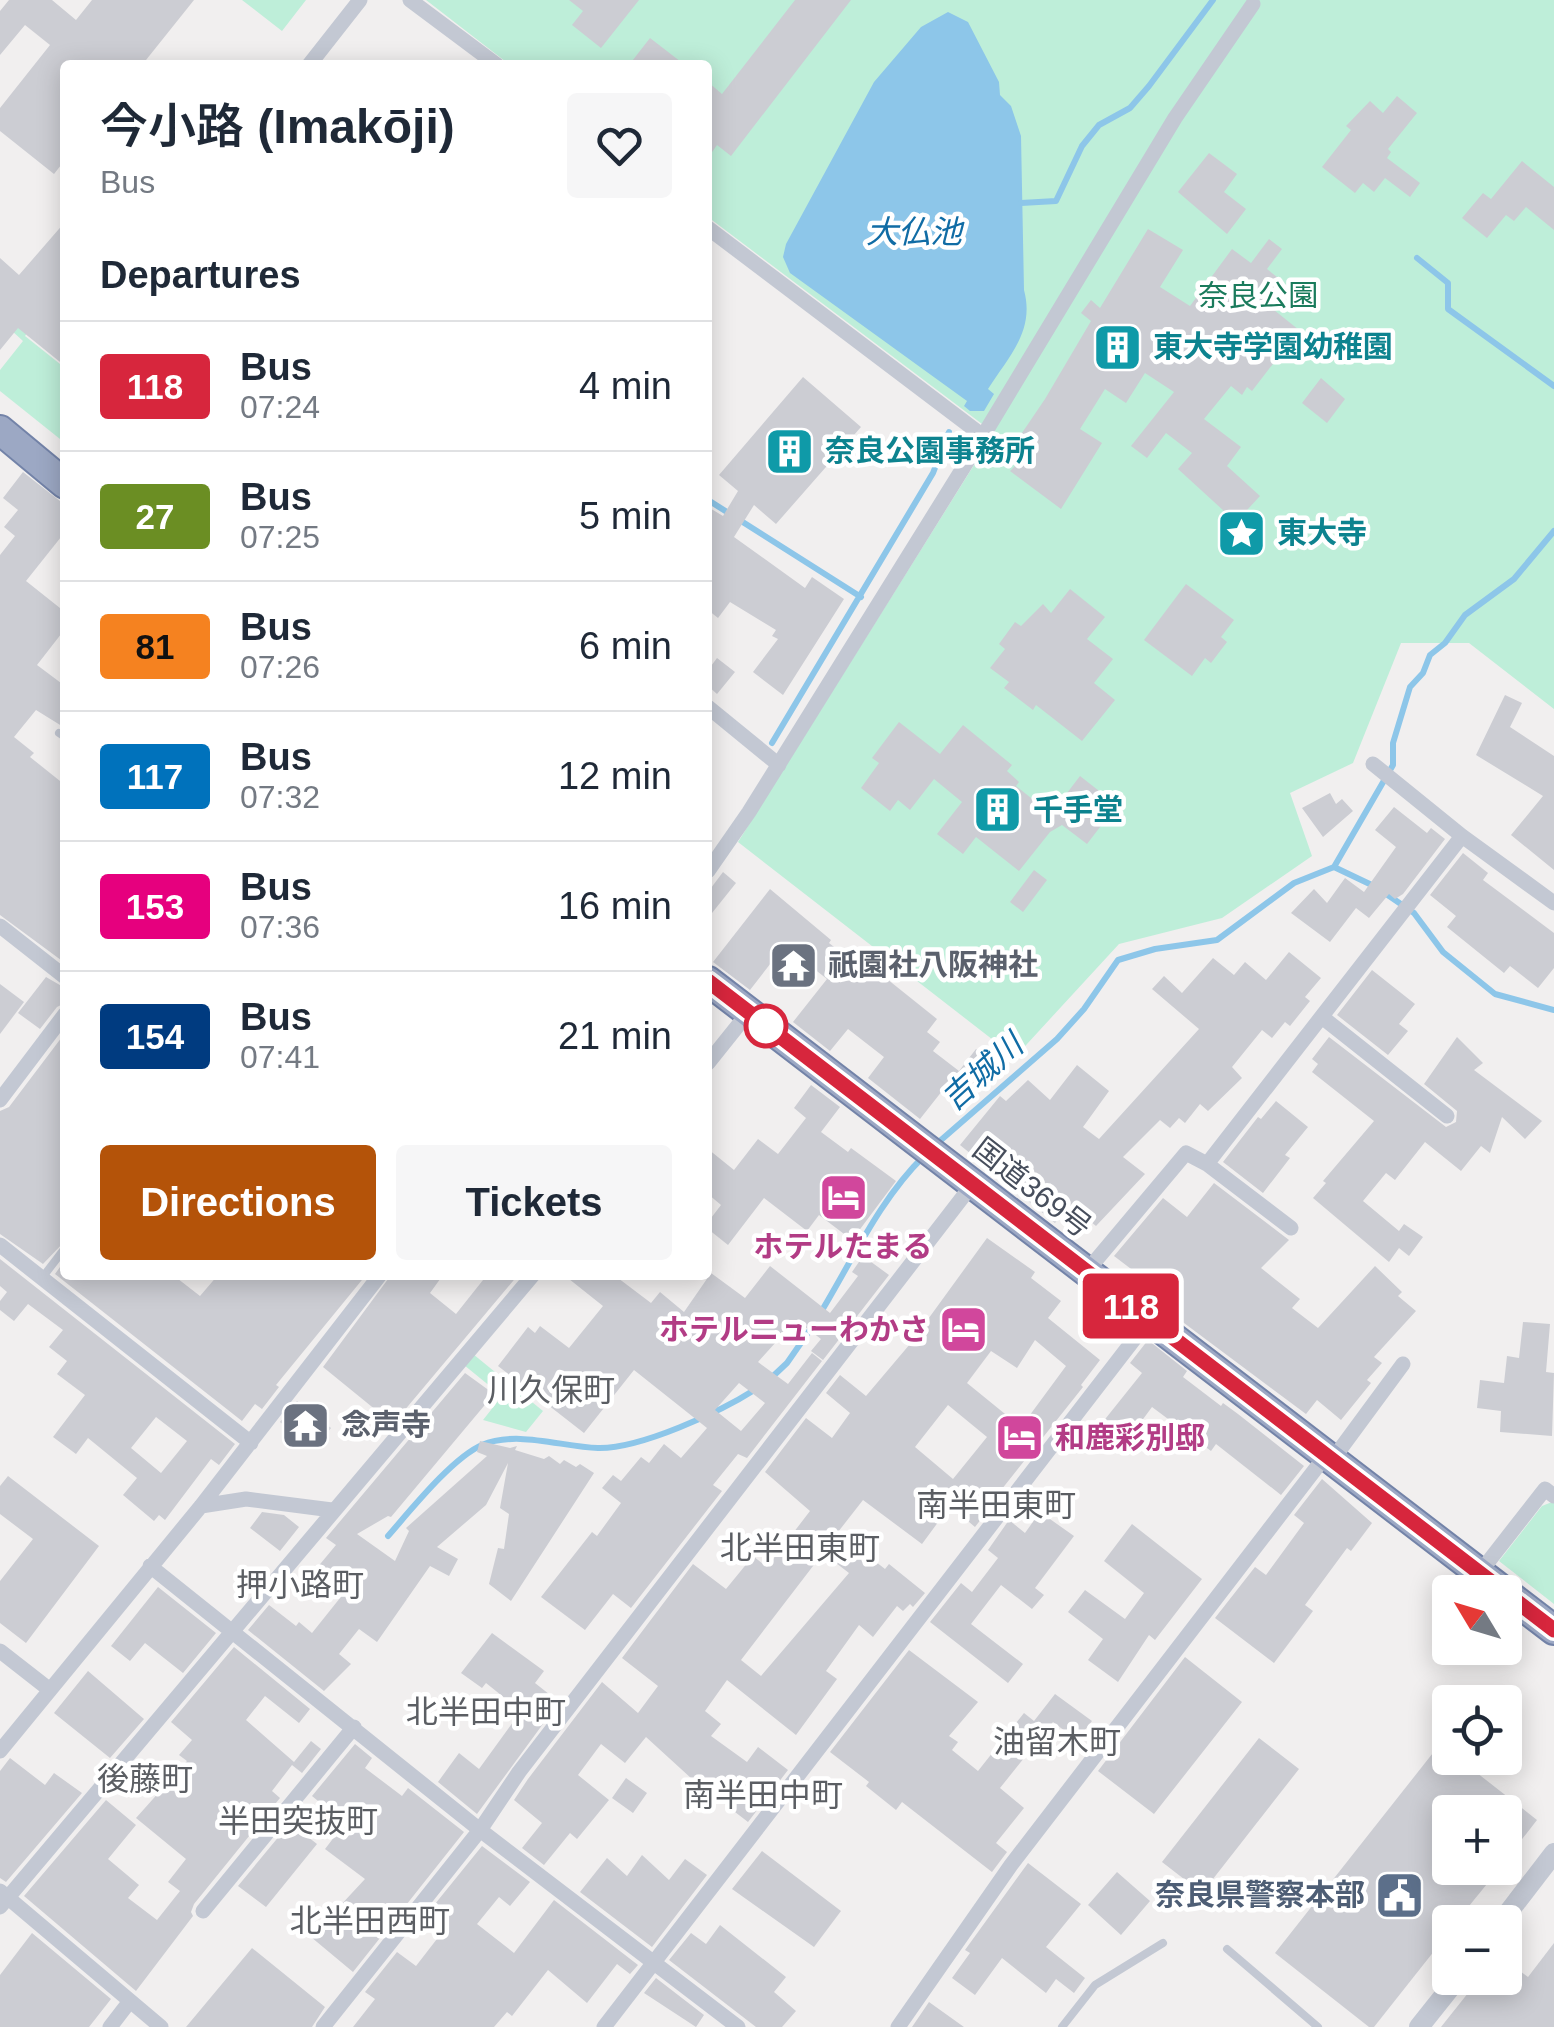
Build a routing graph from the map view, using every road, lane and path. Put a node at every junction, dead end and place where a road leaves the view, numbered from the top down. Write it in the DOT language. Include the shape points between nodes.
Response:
graph roads {
  1 [pos="360,0"];
  2 [pos="410,0"];
  3 [pos="1254,2"];
  4 [pos="312,60"];
  5 [pos="490,60"];
  6 [pos="712,231"];
  7 [pos="0,430"];
  8 [pos="983,436"];
  9 [pos="60,480"];
  10 [pos="712,710"];
  11 [pos="778,765"];
  12 [pos="1384,773"];
  13 [pos="1462,836"];
  14 [pos="712,865"];
  15 [pos="1554,903"];
  16 [pos="0,926"];
  17 [pos="60,972"];
  18 [pos="712,984"];
  19 [pos="748,1013"];
  20 [pos="1322,1016"];
  21 [pos="60,1021"];
  22 [pos="712,1058"];
  23 [pos="0,1100"];
  24 [pos="1446,1116"];
  25 [pos="1207,1164"];
  26 [pos="972,1185"];
  27 [pos="1291,1228"];
  28 [pos="0,1245"];
  29 [pos="60,1255"];
  30 [pos="1086,1272"];
  31 [pos="42,1278"];
  32 [pos="376,1280"];
  33 [pos="530,1280"];
  34 [pos="1149,1320"];
  35 [pos="1403,1364"];
  36 [pos="251,1442"];
  37 [pos="1330,1456"];
  38 [pos="1554,1496"];
  39 [pos="201,1506"];
  40 [pos="332,1510"];
  41 [pos="150,1566"];
  42 [pos="1481,1571"];
  43 [pos="1554,1630"];
  44 [pos="232,1632"];
  45 [pos="0,1652"];
  46 [pos="50,1690"];
  47 [pos="354,1727"];
  48 [pos="0,1752"];
  49 [pos="480,1830"];
  50 [pos="1554,1853"];
  51 [pos="3,1899"];
  52 [pos="1515,1905"];
  53 [pos="203,1911"];
  54 [pos="1162,1943"];
  55 [pos="1227,1949"];
  56 [pos="655,1962"];
  57 [pos="1444,1995"];
  58 [pos="130,2001"];
  59 [pos="110,2027"];
  60 [pos="161,2027"];
  61 [pos="323,2027"];
  62 [pos="604,2027"];
  63 [pos="738,2027"];
  64 [pos="898,2027"];
  65 [pos="1062,2027"];
  66 [pos="1318,2027"];
  67 [pos="1419,2027"];
  1 -- 4 [label="street"];
  2 -- 5 [label="street"];
  3 -- 8 [label="street" via="1175,118"];
  6 -- 8 [label="street"];
  7 -- 9 [label="highway"];
  8 -- 11 [label="street"];
  10 -- 11 [label="street"];
  11 -- 14 [label="street"];
  12 -- 13 [label="street"];
  13 -- 15 [label="street"];
  13 -- 20 [label="street"];
  16 -- 17 [label="street"];
  18 -- 19 [label="highway, 国道369号"];
  19 -- 22 [label="street"];
  19 -- 26 [label="highway, 国道369号"];
  20 -- 24 [label="street"];
  20 -- 25 [label="street"];
  21 -- 23 [label="street"];
  25 -- 27 [label="street"];
  25 -- 30 [label="street" via="1186,1154"];
  26 -- 30 [label="highway, 国道369号"];
  26 -- 49 [label="street"];
  28 -- 31 [label="street"];
  29 -- 31 [label="lane"];
  30 -- 34 [label="highway, 国道369号"];
  31 -- 36 [label="street"];
  32 -- 36 [label="street"];
  33 -- 40 [label="street"];
  34 -- 37 [label="highway, 国道369号"];
  34 -- 56 [label="street"];
  35 -- 37 [label="street"];
  36 -- 39 [label="street"];
  37 -- 42 [label="highway, 国道369号"];
  37 -- 64 [label="street" via="1010,1865"];
  38 -- 42 [label="street" via="1545,1489"];
  39 -- 40 [label="street" via="246,1499"];
  39 -- 41 [label="street"];
  40 -- 44 [label="street"];
  41 -- 44 [label="street"];
  41 -- 46 [label="street"];
  42 -- 43 [label="highway, 国道369号"];
  44 -- 47 [label="street"];
  44 -- 51 [label="street"];
  45 -- 46 [label="street"];
  46 -- 48 [label="street"];
  47 -- 49 [label="street"];
  47 -- 53 [label="street"];
  49 -- 56 [label="street"];
  49 -- 61 [label="street"];
  50 -- 52 [label="street"];
  51 -- 58 [label="street"];
  54 -- 65 [label="lane" via="1096,1985"];
  55 -- 66 [label="lane"];
  56 -- 62 [label="street"];
  56 -- 63 [label="street"];
  57 -- 67 [label="street"];
  58 -- 59 [label="street"];
  58 -- 60 [label="street"];
}
